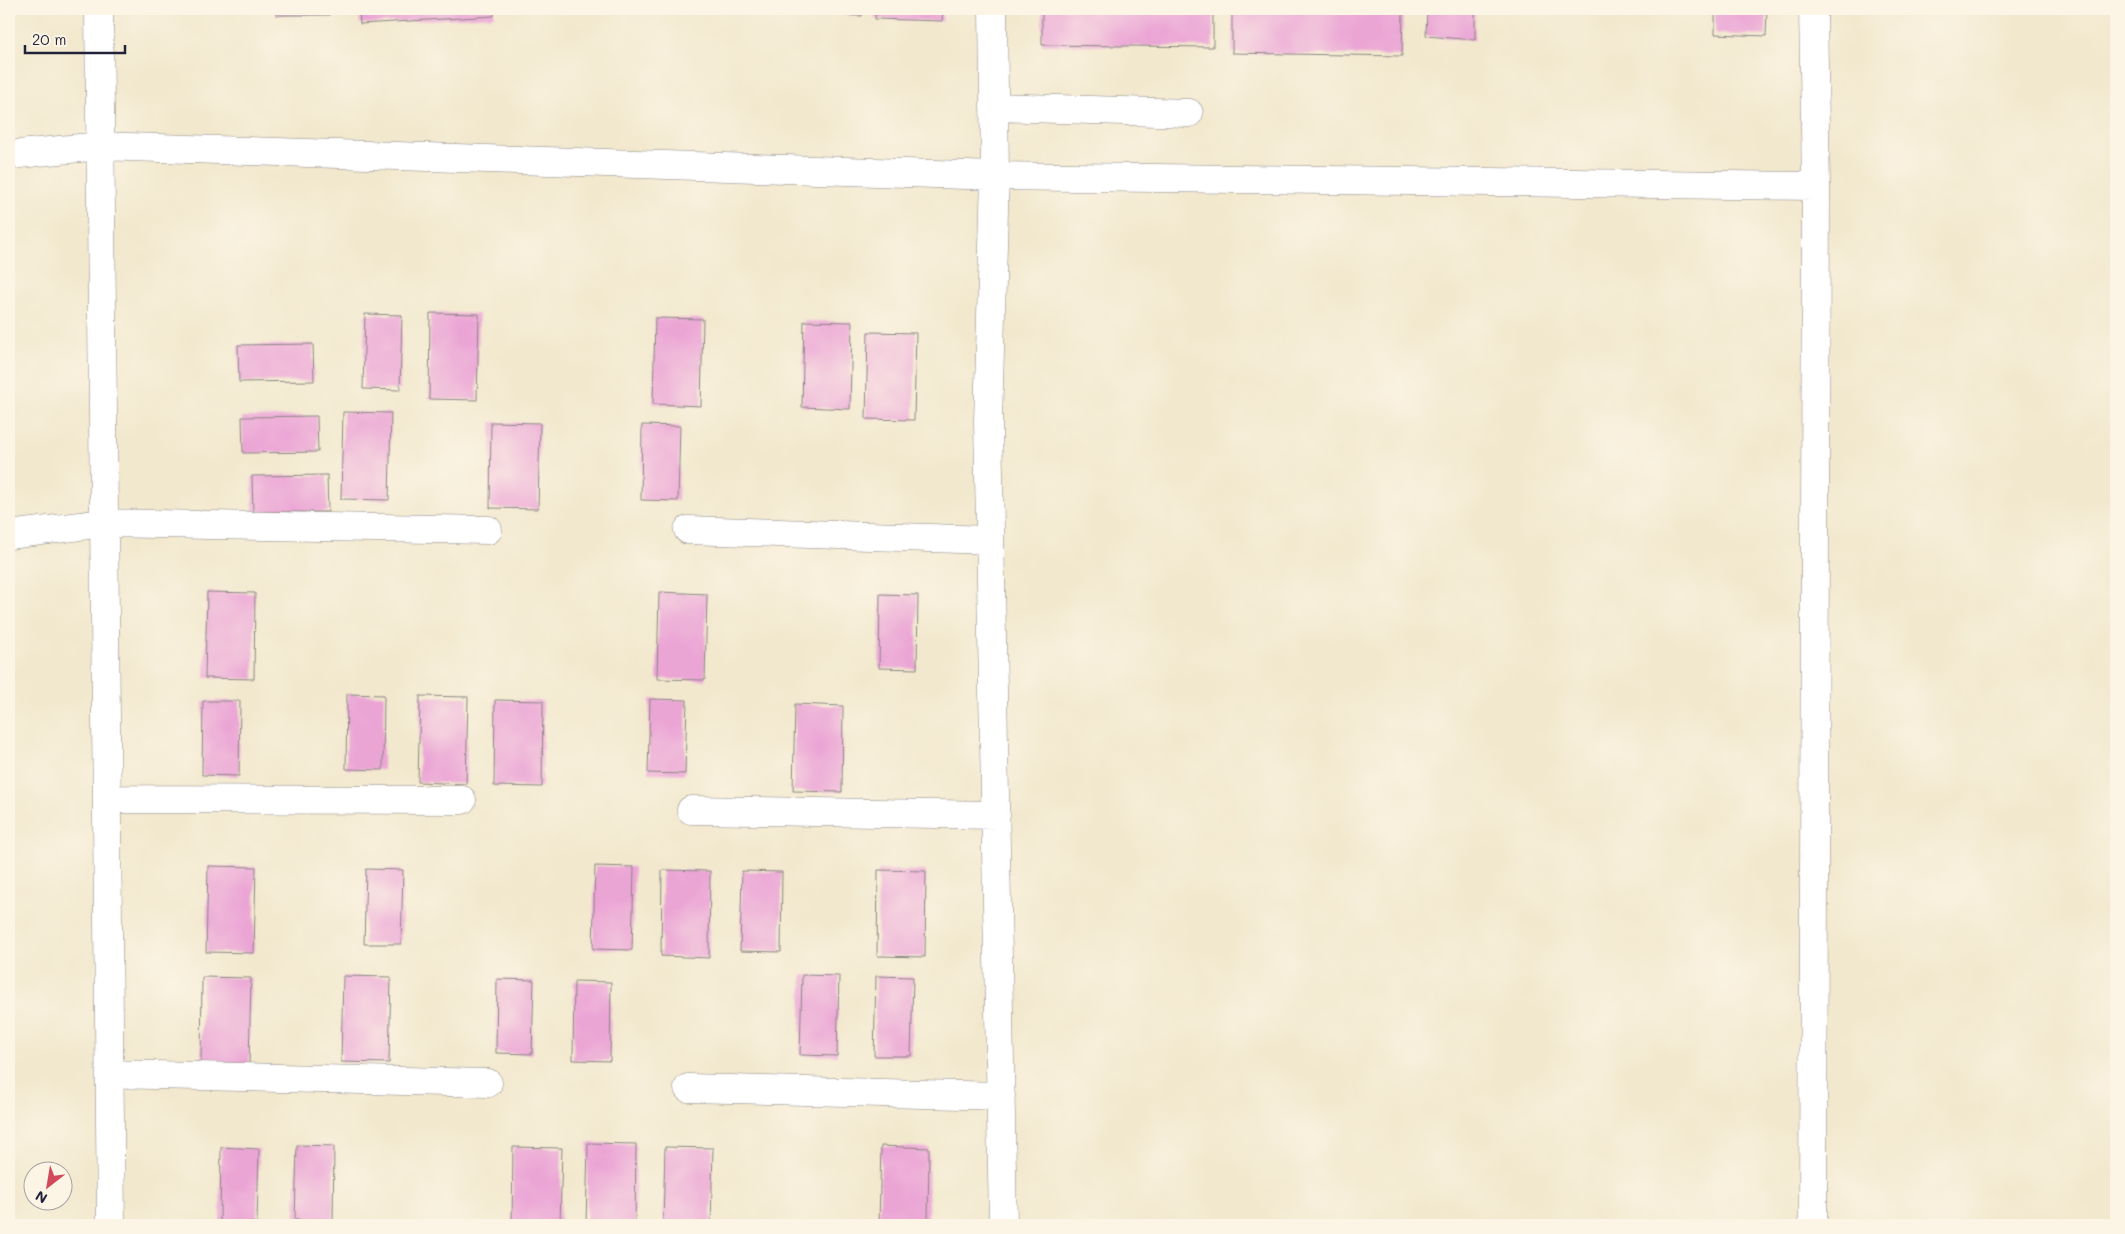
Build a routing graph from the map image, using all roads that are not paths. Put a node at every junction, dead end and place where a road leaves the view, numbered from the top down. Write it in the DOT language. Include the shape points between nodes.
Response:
graph roads {
  1 [pos="99,9"];
  2 [pos="994,9"];
  3 [pos="1813,9"];
  4 [pos="994,107"];
  5 [pos="1189,113"];
  6 [pos="100,146"];
  7 [pos="9,155"];
  8 [pos="995,176"];
  9 [pos="1816,186"];
  10 [pos="104,523"];
  11 [pos="488,530"];
  12 [pos="688,530"];
  13 [pos="9,535"];
  14 [pos="990,540"];
  15 [pos="107,799"];
  16 [pos="462,800"];
  17 [pos="691,810"];
  18 [pos="996,815"];
  19 [pos="110,1074"];
  20 [pos="488,1083"];
  21 [pos="688,1088"];
  22 [pos="1001,1096"];
  23 [pos="112,1225"];
  24 [pos="1004,1225"];
  25 [pos="1813,1225"];
  1 -- 6 [label="street"];
  2 -- 4 [label="street"];
  3 -- 9 [label="street"];
  4 -- 5 [label="street"];
  4 -- 8 [label="street"];
  6 -- 7 [label="street"];
  6 -- 8 [label="street"];
  6 -- 10 [label="street"];
  8 -- 9 [label="street"];
  8 -- 14 [label="street" via="988,421"];
  9 -- 25 [label="street"];
  10 -- 11 [label="street"];
  10 -- 13 [label="street"];
  10 -- 15 [label="street"];
  12 -- 14 [label="street"];
  14 -- 18 [label="street"];
  15 -- 16 [label="street"];
  15 -- 19 [label="street"];
  17 -- 18 [label="street"];
  18 -- 22 [label="street"];
  19 -- 20 [label="street"];
  19 -- 23 [label="street"];
  21 -- 22 [label="street"];
  22 -- 24 [label="street"];
}
